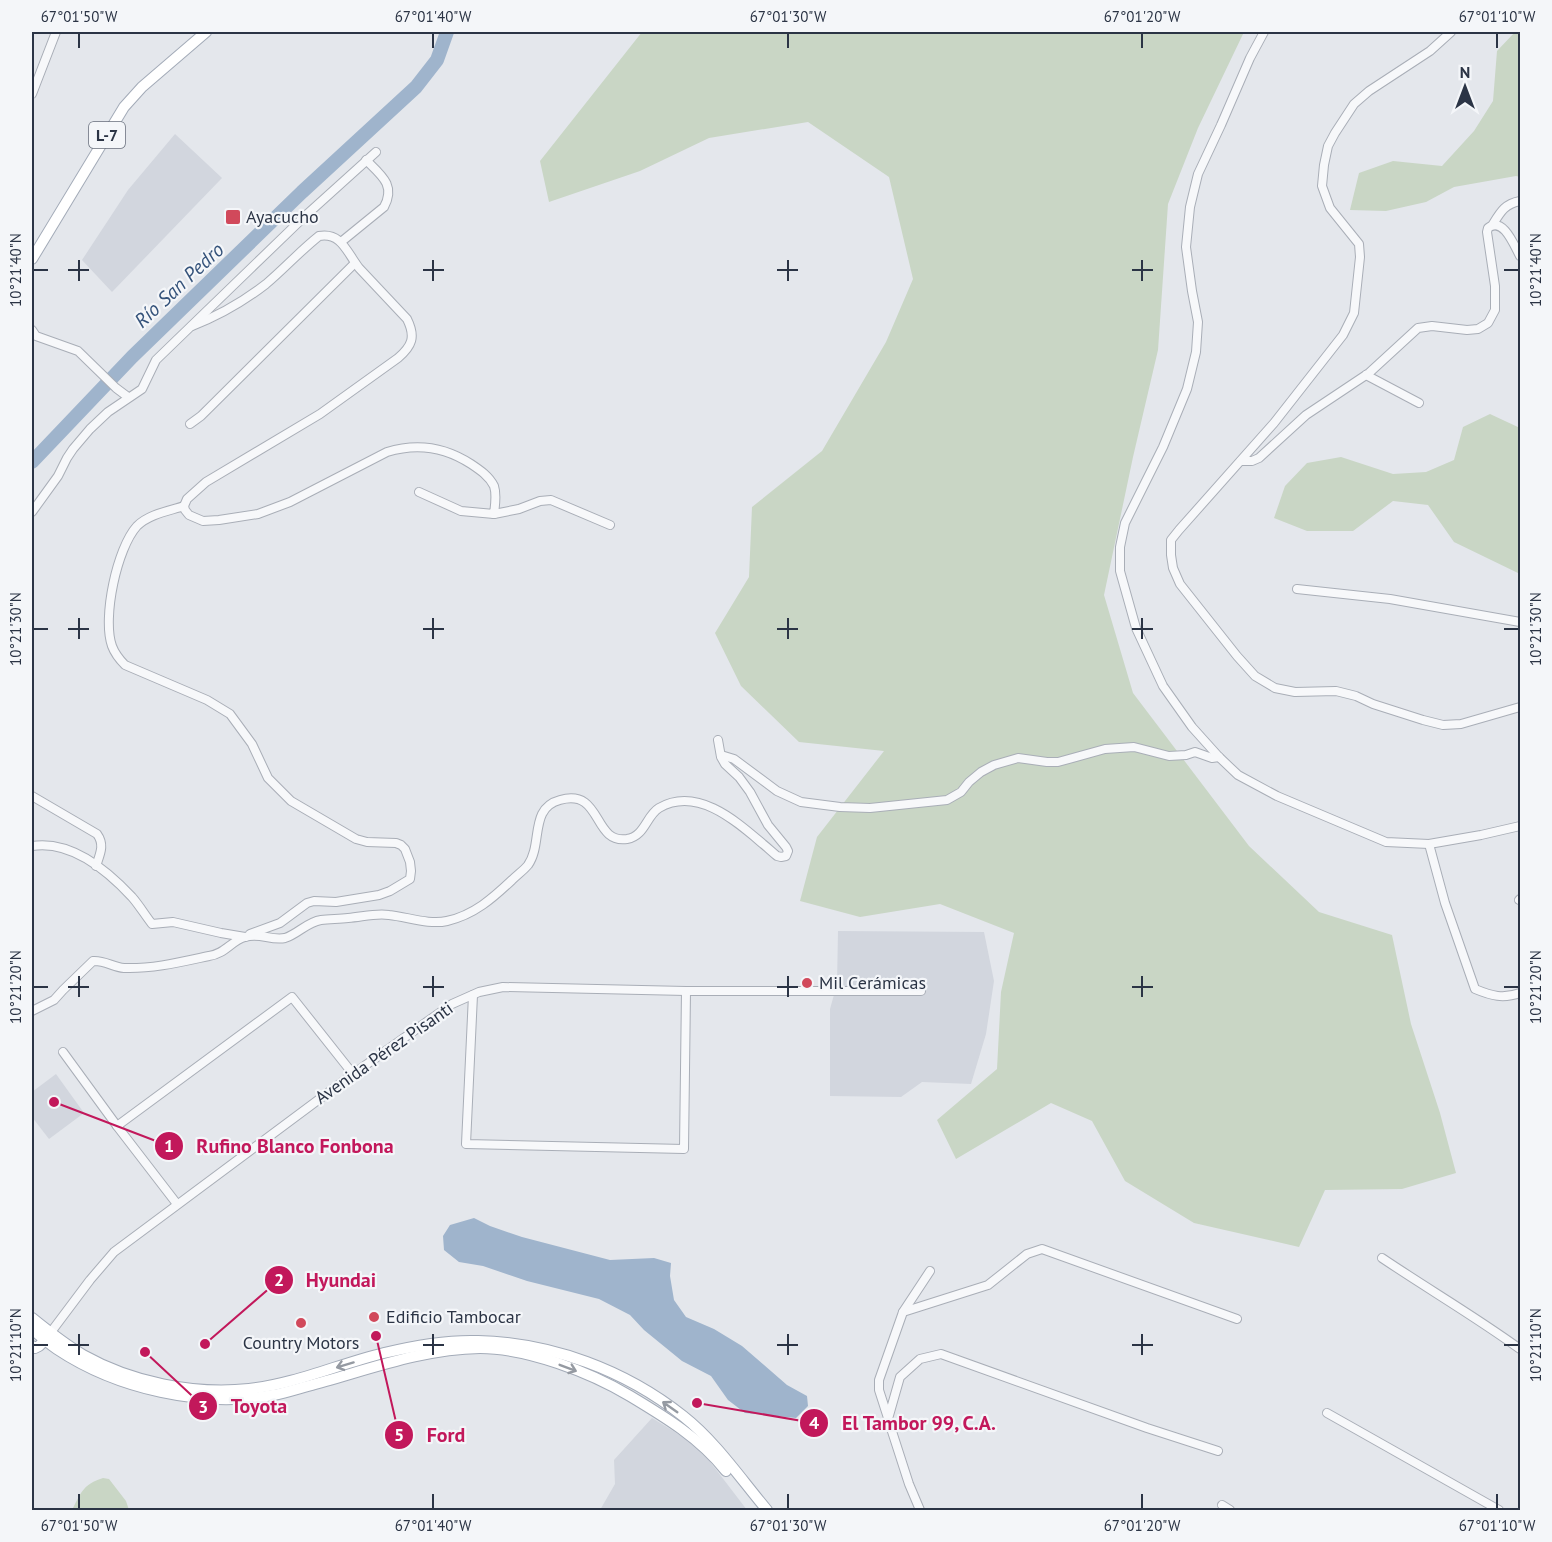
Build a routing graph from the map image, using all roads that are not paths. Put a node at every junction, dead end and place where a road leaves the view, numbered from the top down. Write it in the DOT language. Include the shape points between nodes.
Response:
graph roads {
  1 [pos="56,32"];
  2 [pos="206,32"];
  3 [pos="1264,32"];
  4 [pos="1451,32"];
  5 [pos="32,94"];
  6 [pos="376,152"];
  7 [pos="366,160"];
  8 [pos="1521,201"];
  9 [pos="1493,224"];
  10 [pos="341,242"];
  11 [pos="1521,255"];
  12 [pos="32,259"];
  13 [pos="355,263"];
  14 [pos="192,326"];
  15 [pos="32,330"];
  16 [pos="1366,375"];
  17 [pos="128,397"];
  18 [pos="1419,403"];
  19 [pos="189,424"];
  20 [pos="1241,461"];
  21 [pos="419,492"];
  22 [pos="184,506"];
  23 [pos="32,512"];
  24 [pos="494,514"];
  25 [pos="610,525"];
  26 [pos="1297,589"];
  27 [pos="1521,622"];
  28 [pos="1521,707"];
  29 [pos="718,740"];
  30 [pos="721,755"];
  31 [pos="1219,757"];
  32 [pos="32,796"];
  33 [pos="1521,826"];
  34 [pos="1429,844"];
  35 [pos="32,846"];
  36 [pos="96,866"];
  37 [pos="245,937"];
  38 [pos="686,991"];
  39 [pos="921,991"];
  40 [pos="1521,993"];
  41 [pos="473,995"];
  42 [pos="32,1011"];
  43 [pos="63,1052"];
  44 [pos="353,1074"];
  45 [pos="117,1126"];
  46 [pos="177,1204"];
  47 [pos="1382,1258"];
  48 [pos="930,1271"];
  49 [pos="903,1312"];
  50 [pos="32,1318"];
  51 [pos="1237,1318"];
  52 [pos="32,1329"];
  53 [pos="48,1336"];
  54 [pos="32,1346"];
  55 [pos="449,1346"];
  56 [pos="1521,1348"];
  57 [pos="1327,1413"];
  58 [pos="888,1419"];
  59 [pos="1218,1451"];
  60 [pos="1222,1505"];
  61 [pos="757,1510"];
  62 [pos="767,1510"];
  63 [pos="920,1510"];
  64 [pos="1230,1510"];
  65 [pos="1499,1510"];
  1 -- 5 [label="street"];
  2 -- 12 [label="main road, L-7" via="124,107"];
  3 -- 31 [label="street" via="1198,174 1186,247 1198,322 1196,352 1187,389 1125,523 1120,547 1120,571 1136,628 1163,686"];
  4 -- 20 [label="street" via="1354,104 1328,146 1322,186 1330,208 1359,244 1354,313 1314,374"];
  6 -- 7 [label="street"];
  7 -- 10 [label="street" via="386,181 387,201"];
  7 -- 14 [label="street"];
  8 -- 9 [label="street" via="1510,203"];
  9 -- 11 [label="street" via="1504,228"];
  9 -- 16 [label="street" via="1488,232 1494,310 1488,323 1467,330 1418,328"];
  10 -- 13 [label="street"];
  10 -- 14 [label="street" via="319,236 257,290"];
  13 -- 19 [label="street"];
  13 -- 22 [label="street" via="407,319 412,334 410,344 398,358 320,414 206,482"];
  14 -- 17 [label="street" via="156,360 142,389"];
  15 -- 17 [label="street" via="36,336 78,351"];
  16 -- 18 [label="street"];
  16 -- 20 [label="street" via="1306,415 1259,458"];
  17 -- 23 [label="street" via="73,449"];
  20 -- 28 [label="street" via="1171,540 1171,555 1180,584 1255,676 1275,688 1295,693 1336,691 1443,725 1461,724"];
  21 -- 24 [label="street" via="461,511"];
  22 -- 24 [label="street" via="189,515 203,521 258,514 290,502 387,452 428,447 451,452 486,475 496,497"];
  22 -- 37 [label="street" via="144,521 125,549 111,590 109,614 110,639 117,655 125,665 231,714 252,744 268,778 291,801 356,838 402,845 410,862 410,879 390,891 336,902 307,903 280,923"];
  24 -- 25 [label="street" via="551,500"];
  26 -- 27 [label="street" via="1390,599"];
  29 -- 30 [label="street"];
  30 -- 31 [label="street" via="734,759 777,791 801,802 870,808 947,800 981,772 1018,758 1058,762 1105,749 1134,747 1169,756 1195,752"];
  30 -- 37 [label="street" via="786,847 786,856 774,854 725,814 696,802 661,807 634,837 619,839 605,832 584,801 562,799 543,810 527,866 493,898 466,915 440,922 379,914 320,920 283,938 257,934"];
  31 -- 34 [label="street" via="1238,775 1277,796 1375,838"];
  32 -- 36 [label="street" via="98,834 102,847"];
  33 -- 34 [label="street"];
  34 -- 40 [label="street" via="1475,989 1502,997"];
  35 -- 36 [label="street" via="58,846"];
  36 -- 37 [label="street" via="133,898 152,924 173,922"];
  37 -- 42 [label="street" via="212,956 148,968 121,968 93,961 54,1000"];
  38 -- 39 [label="street, Avenida Pérez Pisanti"];
  38 -- 41 [label="street, Avenida Pérez Pisanti" via="503,987"];
  38 -- 41 [label="street" via="684,1149 466,1143"];
  41 -- 44 [label="street, Avenida Pérez Pisanti" via="452,1004"];
  43 -- 45 [label="street"];
  44 -- 45 [label="street" via="292,997"];
  44 -- 46 [label="street, Avenida Pérez Pisanti"];
  45 -- 46 [label="street"];
  46 -- 53 [label="street, Avenida Pérez Pisanti" via="114,1252"];
  47 -- 56 [label="street"];
  48 -- 49 [label="street"];
  49 -- 51 [label="street" via="988,1285 1027,1254 1042,1249"];
  49 -- 58 [label="street" via="879,1380"];
  50 -- 53 [label="main road"];
  52 -- 53 [label="main road"];
  53 -- 54 [label="main road" via="39,1346"];
  53 -- 55 [label="main road" via="119,1371 159,1384 206,1390 269,1386 382,1353"];
  55 -- 61 [label="main road, one-way" via="527,1355 612,1385 689,1434 720,1464"];
  62 -- 55 [label="main road, one-way" via="701,1431 618,1374 529,1347 478,1341"];
  57 -- 65 [label="street"];
  58 -- 59 [label="street" via="900,1377 920,1359 941,1354"];
  58 -- 63 [label="street"];
  60 -- 64 [label="street"];
}
